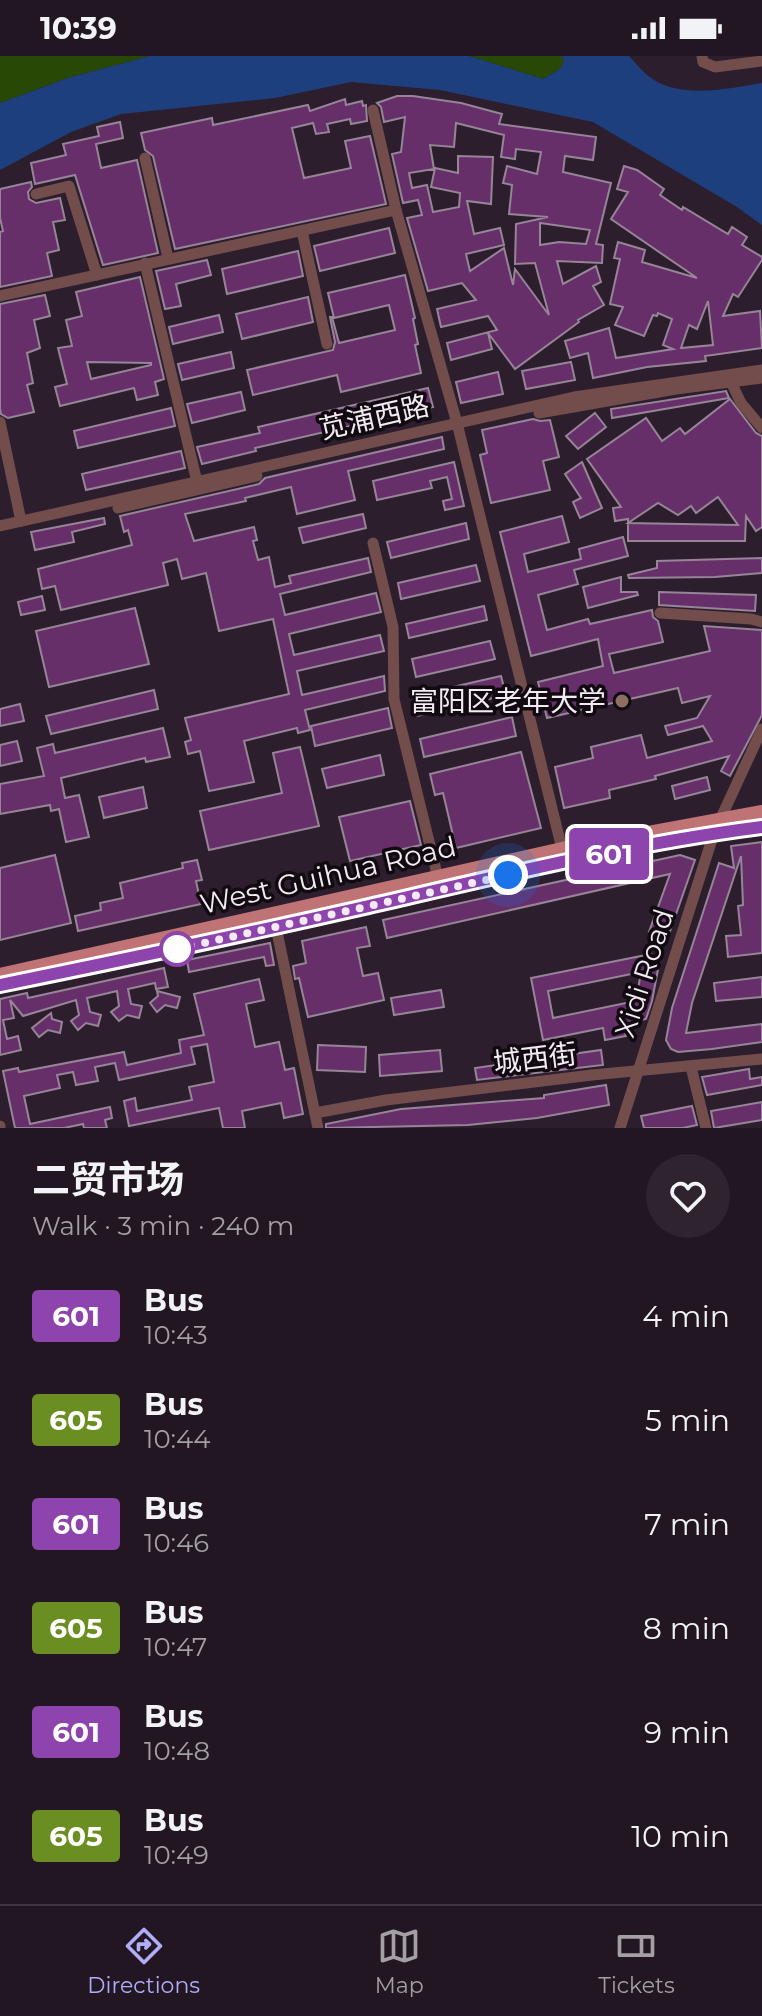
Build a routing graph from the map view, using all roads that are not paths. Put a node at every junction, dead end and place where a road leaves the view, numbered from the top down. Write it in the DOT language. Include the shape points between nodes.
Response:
graph roads {
  1 [pos="702,56"];
  2 [pos="762,61"];
  3 [pos="373,110"];
  4 [pos="145,158"];
  5 [pos="36,194"];
  6 [pos="396,210"];
  7 [pos="302,231"];
  8 [pos="168,258"];
  9 [pos="145,263"];
  10 [pos="97,275"];
  11 [pos="0,296"];
  12 [pos="327,344"];
  13 [pos="762,370"];
  14 [pos="762,378"];
  15 [pos="731,382"];
  16 [pos="0,422"];
  17 [pos="458,427"];
  18 [pos="762,428"];
  19 [pos="197,482"];
  20 [pos="21,521"];
  21 [pos="0,526"];
  22 [pos="0,534"];
  23 [pos="373,543"];
  24 [pos="660,613"];
  25 [pos="762,622"];
  26 [pos="762,729"];
  27 [pos="762,812"];
  28 [pos="721,818"];
  29 [pos="762,827"];
  30 [pos="714,833"];
  31 [pos="564,856"];
  32 [pos="438,878"];
  33 [pos="276,927"];
  34 [pos="0,975"];
  35 [pos="0,985"];
  36 [pos="762,1059"];
  37 [pos="691,1067"];
  38 [pos="638,1071"];
  39 [pos="315,1113"];
  40 [pos="318,1128"];
  41 [pos="620,1128"];
  42 [pos="706,1128"];
  1 -- 2 [label="street" via="715,67"];
  3 -- 6 [label="street"];
  4 -- 8 [label="street"];
  5 -- 10 [label="street" via="69,186"];
  6 -- 7 [label="street"];
  6 -- 17 [label="street"];
  7 -- 8 [label="street"];
  7 -- 12 [label="street"];
  8 -- 9 [label="street"];
  9 -- 10 [label="street"];
  9 -- 19 [label="street"];
  10 -- 11 [label="street"];
  13 -- 17 [label="street, 苋浦西路" via="574,397"];
  14 -- 15 [label="street, 苋浦西路"];
  15 -- 17 [label="street, 苋浦西路"];
  15 -- 18 [label="street"];
  16 -- 20 [label="street"];
  17 -- 19 [label="street, 苋浦西路"];
  17 -- 22 [label="street, 苋浦西路"];
  17 -- 31 [label="street"];
  19 -- 20 [label="street, 苋浦西路"];
  20 -- 21 [label="street, 苋浦西路"];
  23 -- 32 [label="street" via="393,627 394,699"];
  24 -- 25 [label="street"];
  26 -- 28 [label="street, Xidi Road"];
  27 -- 28 [label="main road, West Guihua Road"];
  28 -- 30 [label="street, Xidi Road"];
  28 -- 31 [label="main road, West Guihua Road"];
  29 -- 30 [label="main road, West Guihua Road"];
  30 -- 31 [label="main road, West Guihua Road"];
  30 -- 38 [label="street, Xidi Road"];
  31 -- 32 [label="main road, West Guihua Road"];
  31 -- 33 [label="main road, West Guihua Road"];
  32 -- 34 [label="main road, West Guihua Road"];
  33 -- 35 [label="main road, West Guihua Road"];
  33 -- 39 [label="street"];
  36 -- 37 [label="street, 城西街"];
  37 -- 38 [label="street, 城西街"];
  37 -- 42 [label="street"];
  38 -- 39 [label="street, 城西街"];
  38 -- 41 [label="street, Xidi Road"];
  39 -- 40 [label="street"];
}
